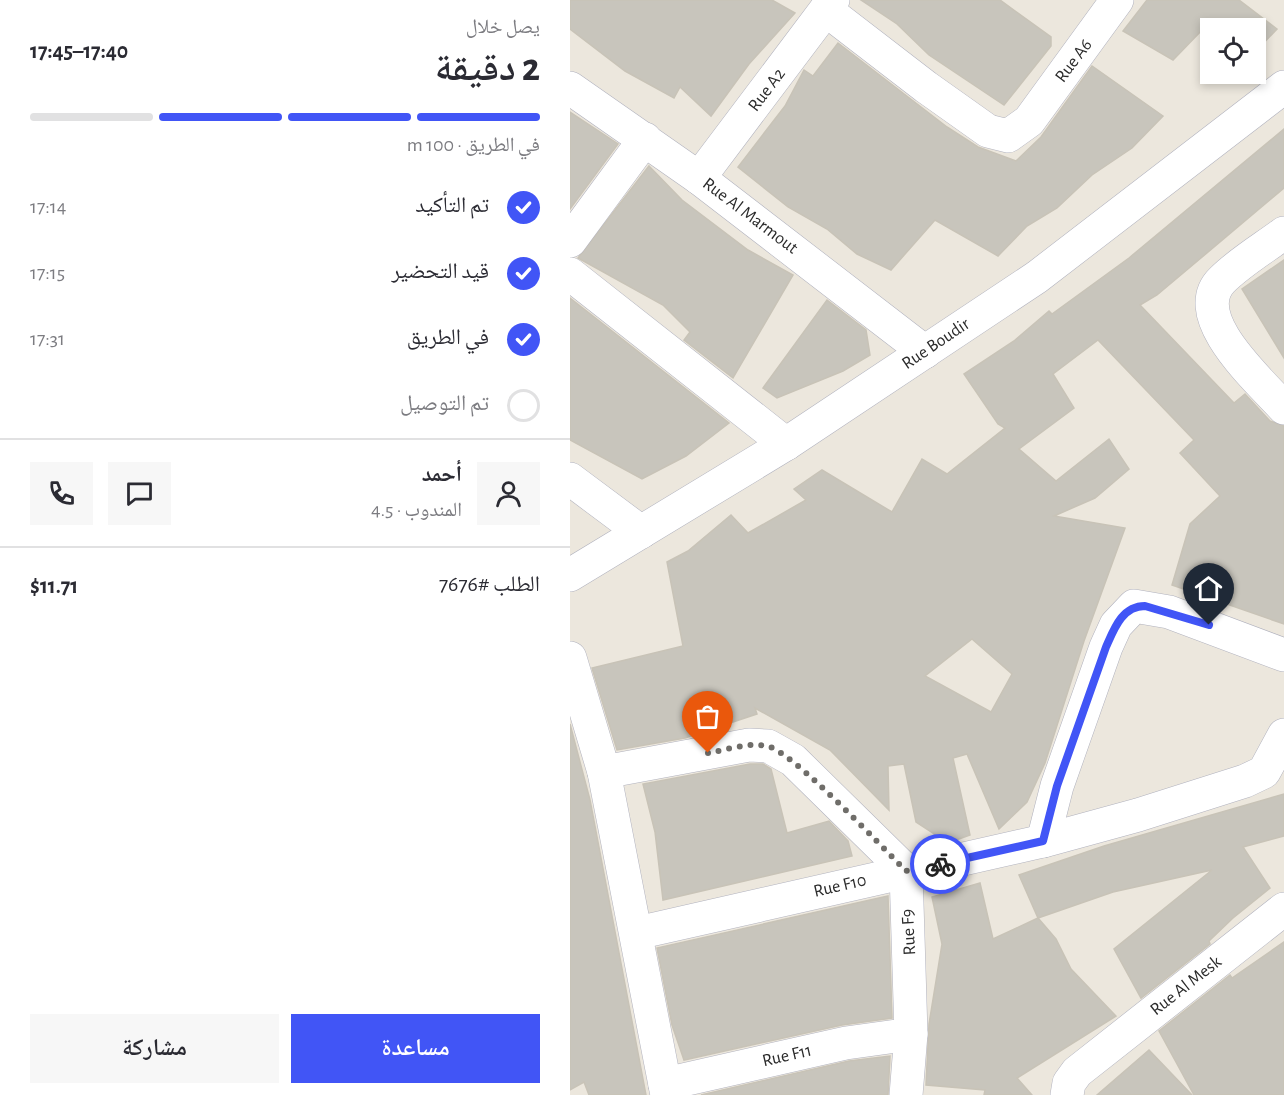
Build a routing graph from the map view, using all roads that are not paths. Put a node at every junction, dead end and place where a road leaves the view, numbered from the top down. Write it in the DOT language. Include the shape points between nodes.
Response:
graph roads {
  1 [pos="1118,0"];
  2 [pos="830,5"];
  3 [pos="1284,87"];
  4 [pos="570,88"];
  5 [pos="645,139"];
  6 [pos="699,178"];
  7 [pos="1284,233"];
  8 [pos="570,241"];
  9 [pos="570,274"];
  10 [pos="925,352"];
  11 [pos="1284,408"];
  12 [pos="786,444"];
  13 [pos="570,479"];
  14 [pos="641,532"];
  15 [pos="570,575"];
  16 [pos="1284,655"];
  17 [pos="570,658"];
  18 [pos="1284,735"];
  19 [pos="604,772"];
  20 [pos="1043,841"];
  21 [pos="906,871"];
  22 [pos="1284,909"];
  23 [pos="637,933"];
  24 [pos="911,1034"];
  25 [pos="666,1090"];
  26 [pos="906,1095"];
  27 [pos="1067,1095"];
  1 -- 2 [label="street, Rue A6" via="1029,121 1008,136 988,131 926,87"];
  2 -- 6 [label="street, Rue A2"];
  3 -- 10 [label="street, Rue Boudir" via="1037,277"];
  4 -- 5 [label="street, Rue Al Marmout"];
  5 -- 6 [label="street, Rue Al Marmout"];
  5 -- 8 [label="street"];
  6 -- 10 [label="street, Rue Al Marmout"];
  7 -- 11 [label="street" via="1220,281 1211,302 1220,335"];
  9 -- 12 [label="street"];
  10 -- 12 [label="street, Rue Boudir"];
  12 -- 14 [label="street, Rue Boudir"];
  13 -- 14 [label="street"];
  14 -- 15 [label="street, Rue Boudir"];
  16 -- 20 [label="street" via="1169,612 1134,606 1116,625 1106,647 1057,786"];
  17 -- 19 [label="street"];
  18 -- 20 [label="street, Rue F10" via="1264,772 1245,781"];
  19 -- 21 [label="street" via="749,745 768,746 793,760"];
  19 -- 23 [label="street"];
  20 -- 21 [label="street, Rue F10"];
  21 -- 23 [label="street, Rue F10"];
  21 -- 24 [label="street, Rue F9"];
  22 -- 27 [label="street, Rue Al Mesk" via="1088,1063 1070,1083"];
  23 -- 25 [label="street"];
  24 -- 25 [label="street, Rue F11" via="846,1043"];
  24 -- 26 [label="street, Rue F9"];
}
